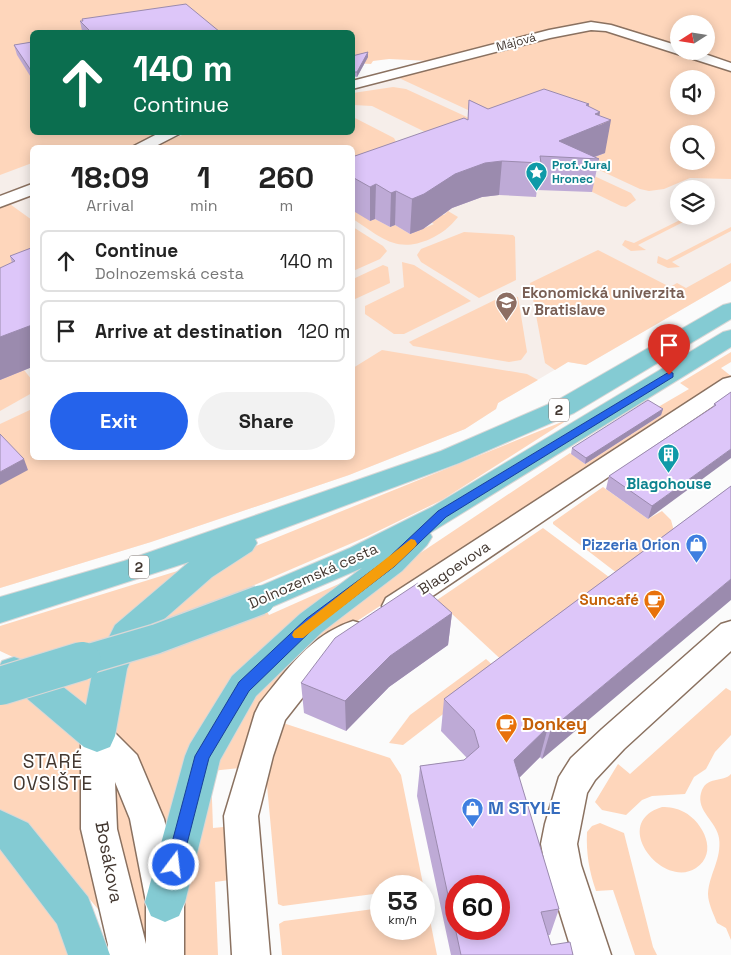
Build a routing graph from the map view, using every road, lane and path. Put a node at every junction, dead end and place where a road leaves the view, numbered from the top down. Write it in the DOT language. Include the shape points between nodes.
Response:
graph roads {
  1 [pos="670,48"];
  2 [pos="711,60"];
  3 [pos="731,66"];
  4 [pos="355,84"];
  5 [pos="169,135"];
  6 [pos="145,145"];
  7 [pos="30,190"];
  8 [pos="0,202"];
  9 [pos="731,310"];
  10 [pos="731,337"];
  11 [pos="731,384"];
  12 [pos="442,514"];
  13 [pos="276,520"];
  14 [pos="0,610"];
  15 [pos="731,634"];
  16 [pos="0,666"];
  17 [pos="0,686"];
  18 [pos="97,736"];
  19 [pos="0,829"];
  20 [pos="165,902"];
  21 [pos="89,955"];
  22 [pos="127,955"];
  23 [pos="165,955"];
  24 [pos="251,955"];
  25 [pos="592,955"];
  1 -- 4 [label="street, Májová" via="591,26"];
  2 -- 3 [label="street, Májová"];
  5 -- 6 [label="street"];
  7 -- 8 [label="street"];
  9 -- 13 [label="main road, 2" via="531,423 450,457"];
  10 -- 12 [label="main road, Dolnozemská cesta / 2"];
  11 -- 24 [label="street, Blagoevova" via="408,599 318,655 271,713 241,816"];
  12 -- 17 [label="main road, Dolnozemská cesta / 2, bridge" via="361,556 260,600 156,639"];
  12 -- 20 [label="main road" via="391,563 311,623 244,686 202,756"];
  13 -- 14 [label="main road, 2" via="129,571"];
  13 -- 18 [label="main road" via="201,569 126,634 110,669"];
  15 -- 25 [label="street" via="613,739 583,769 571,788 559,844"];
  16 -- 18 [label="main road" via="22,674"];
  18 -- 20 [label="street" via="125,766 134,787 147,819"];
  18 -- 22 [label="street, Bosákova" via="99,829"];
  19 -- 21 [label="main road" via="14,836 73,912"];
  20 -- 23 [label="street"];
}
